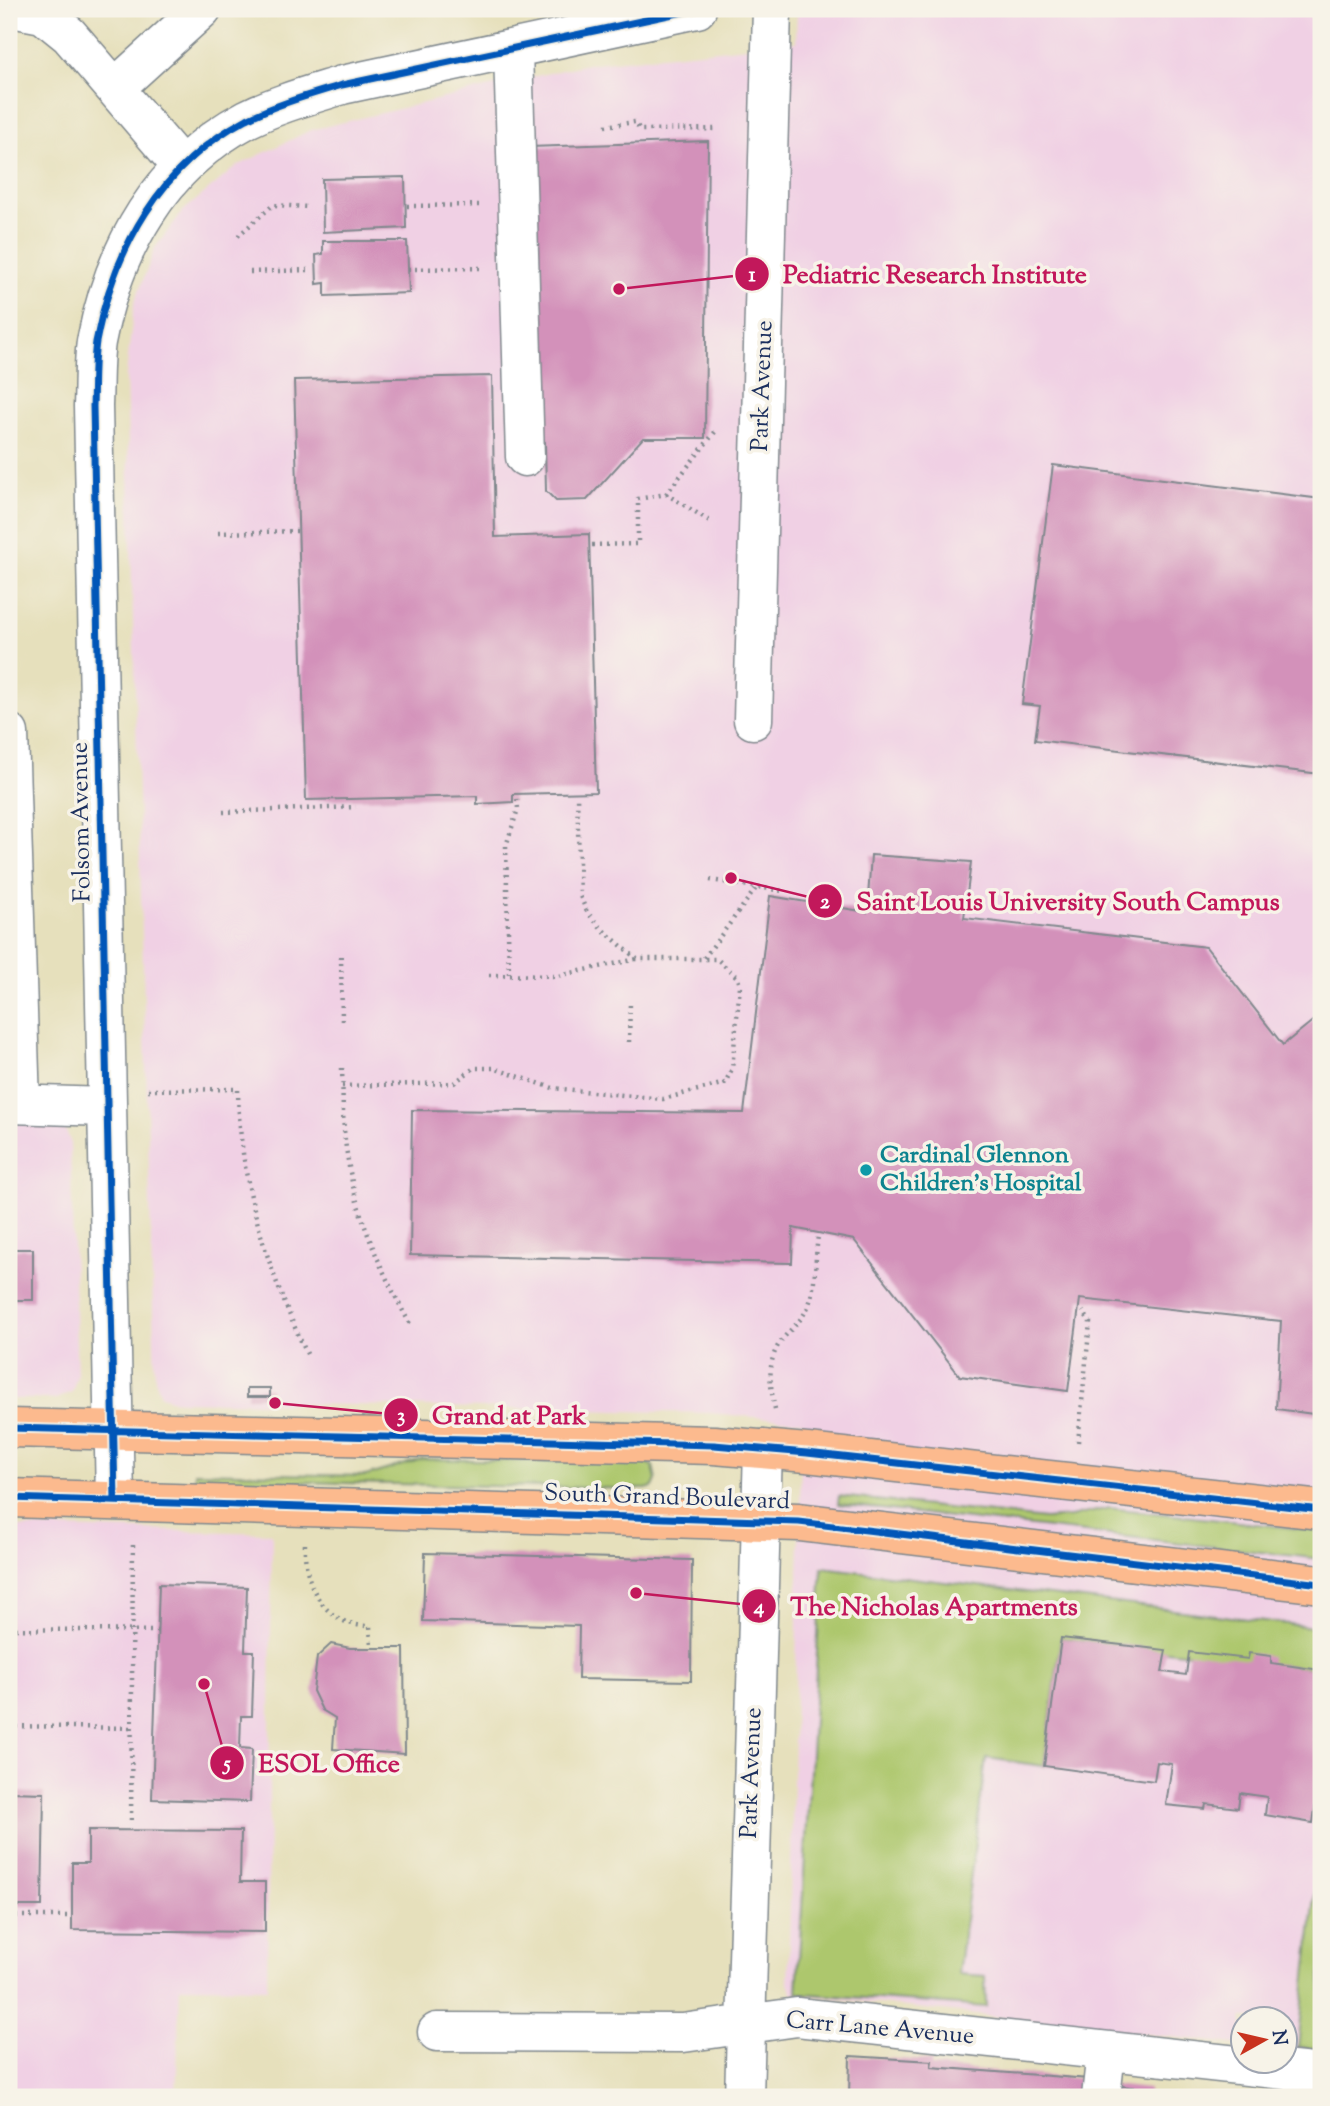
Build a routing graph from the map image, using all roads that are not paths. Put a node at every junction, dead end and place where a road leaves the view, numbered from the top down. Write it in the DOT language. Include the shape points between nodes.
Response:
graph roads {
  1 [pos="17,9"];
  2 [pos="202,9"];
  3 [pos="697,9"];
  4 [pos="772,9"];
  5 [pos="513,50"];
  6 [pos="116,87"];
  7 [pos="182,167"];
  8 [pos="525,457"];
  9 [pos="753,720"];
  10 [pos="9,733"];
  11 [pos="15,1104"];
  12 [pos="107,1107"];
  13 [pos="9,1428"];
  14 [pos="115,1431"];
  15 [pos="763,1449"];
  16 [pos="9,1497"];
  17 [pos="115,1500"];
  18 [pos="1321,1510"];
  19 [pos="760,1520"];
  20 [pos="1321,1584"];
  21 [pos="746,2024"];
  22 [pos="438,2032"];
  23 [pos="1106,2052"];
  24 [pos="1321,2074"];
  25 [pos="744,2097"];
  26 [pos="1101,2097"];
  1 -- 6 [label="street" via="54,21"];
  2 -- 6 [label="street"];
  3 -- 5 [label="street, Folsom Avenue"];
  4 -- 9 [label="street, Park Avenue"];
  5 -- 7 [label="street, Folsom Avenue" via="342,85 288,102 246,120"];
  5 -- 8 [label="street"];
  6 -- 7 [label="street"];
  7 -- 12 [label="street, Folsom Avenue" via="126,244 109,288 96,345 93,453"];
  10 -- 11 [label="street"];
  11 -- 12 [label="street"];
  12 -- 14 [label="street, Folsom Avenue"];
  13 -- 14 [label="main road, South Grand Boulevard"];
  14 -- 15 [label="main road, South Grand Boulevard"];
  14 -- 17 [label="street, Folsom Avenue"];
  15 -- 18 [label="main road, South Grand Boulevard"];
  15 -- 19 [label="street, Park Avenue"];
  16 -- 17 [label="main road, South Grand Boulevard"];
  17 -- 19 [label="main road, South Grand Boulevard"];
  19 -- 20 [label="main road, South Grand Boulevard"];
  19 -- 21 [label="street, Park Avenue"];
  21 -- 22 [label="street, Carr Lane Avenue" via="683,2033"];
  21 -- 23 [label="street, Carr Lane Avenue" via="797,2017"];
  21 -- 25 [label="street, Park Avenue"];
  23 -- 24 [label="street, Carr Lane Avenue"];
  23 -- 26 [label="street"];
}
